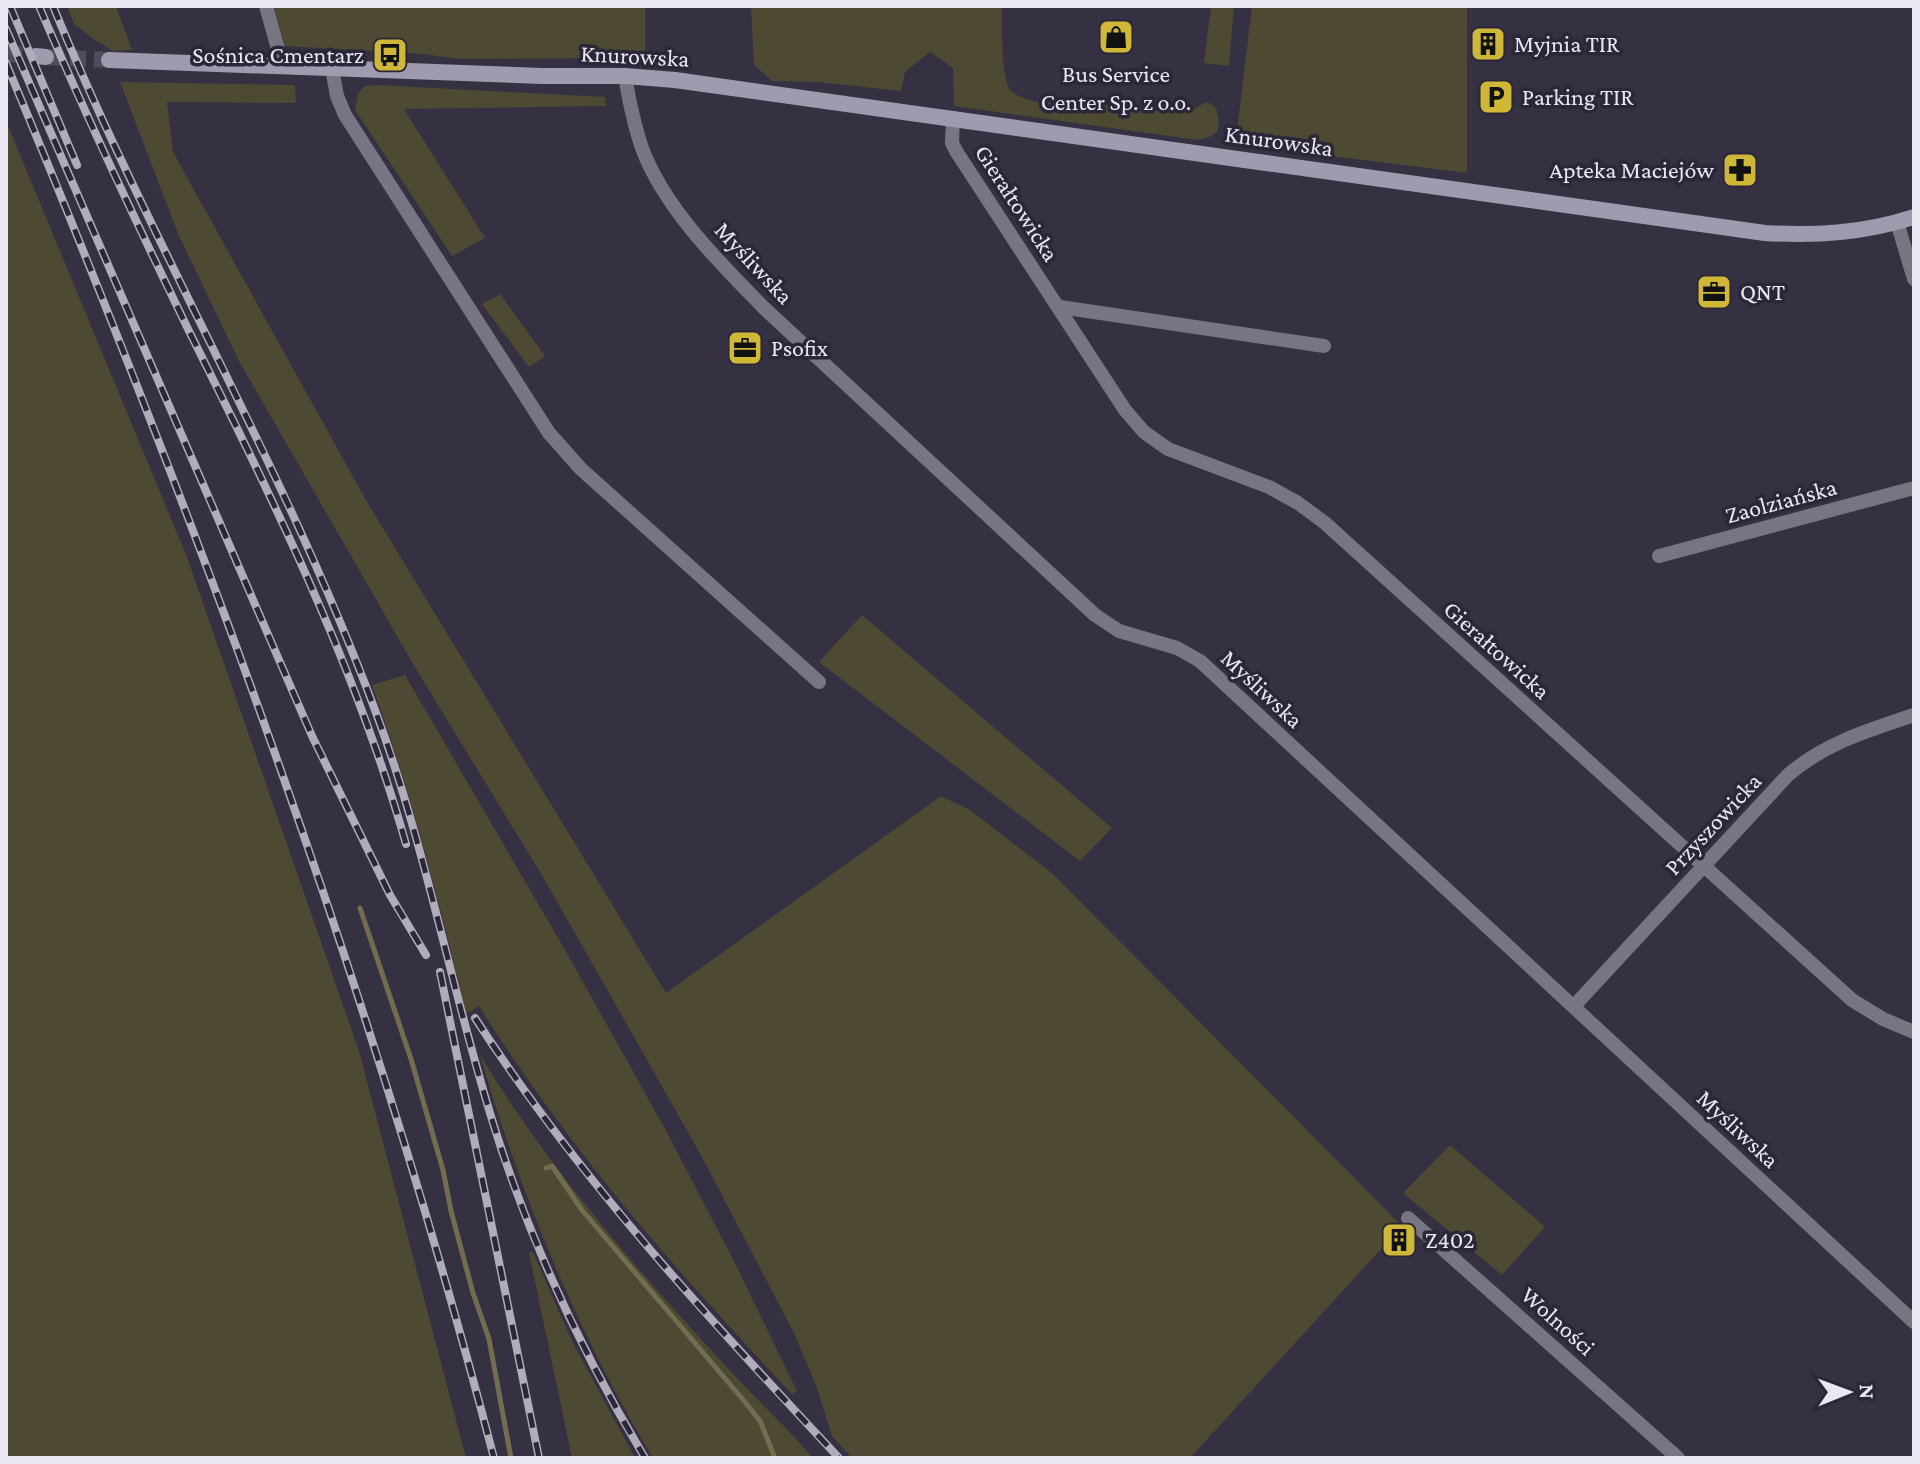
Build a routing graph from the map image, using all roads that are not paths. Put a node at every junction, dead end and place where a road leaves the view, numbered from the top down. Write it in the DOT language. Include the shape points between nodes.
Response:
graph roads {
  1 [pos="266,6"];
  2 [pos="109,60"];
  3 [pos="283,67"];
  4 [pos="332,68"];
  5 [pos="625,76"];
  6 [pos="953,118"];
  7 [pos="1914,217"];
  8 [pos="1897,222"];
  9 [pos="1914,279"];
  10 [pos="1060,307"];
  11 [pos="1324,346"];
  12 [pos="1914,488"];
  13 [pos="1659,556"];
  14 [pos="819,682"];
  15 [pos="1914,715"];
  16 [pos="1703,867"];
  17 [pos="1574,1006"];
  18 [pos="1914,1032"];
  19 [pos="1408,1218"];
  20 [pos="1914,1322"];
  21 [pos="1678,1458"];
  1 -- 3 [label="street"];
  2 -- 3 [label="street, Knurowska"];
  3 -- 4 [label="street, Knurowska"];
  4 -- 5 [label="street, Knurowska"];
  4 -- 14 [label="street" via="345,115 563,451"];
  5 -- 6 [label="street, Knurowska"];
  5 -- 17 [label="street, Myśliwska" via="643,149 661,184 722,264 764,308 1095,615 1119,631 1177,648 1200,661"];
  6 -- 8 [label="street, Knurowska" via="1765,233 1853,232"];
  6 -- 10 [label="street, Gierałtowicka" via="954,147"];
  7 -- 8 [label="street, Knurowska"];
  8 -- 9 [label="street"];
  10 -- 11 [label="street"];
  10 -- 16 [label="street, Gierałtowicka" via="1144,432 1168,449 1269,487 1325,523"];
  12 -- 13 [label="street, Zaolziańska"];
  15 -- 16 [label="street, Przyszowicka" via="1809,757"];
  16 -- 17 [label="street, Przyszowicka"];
  16 -- 18 [label="street, Gierałtowicka" via="1852,1000"];
  17 -- 20 [label="street, Myśliwska"];
  19 -- 21 [label="street, Wolności"];
}
